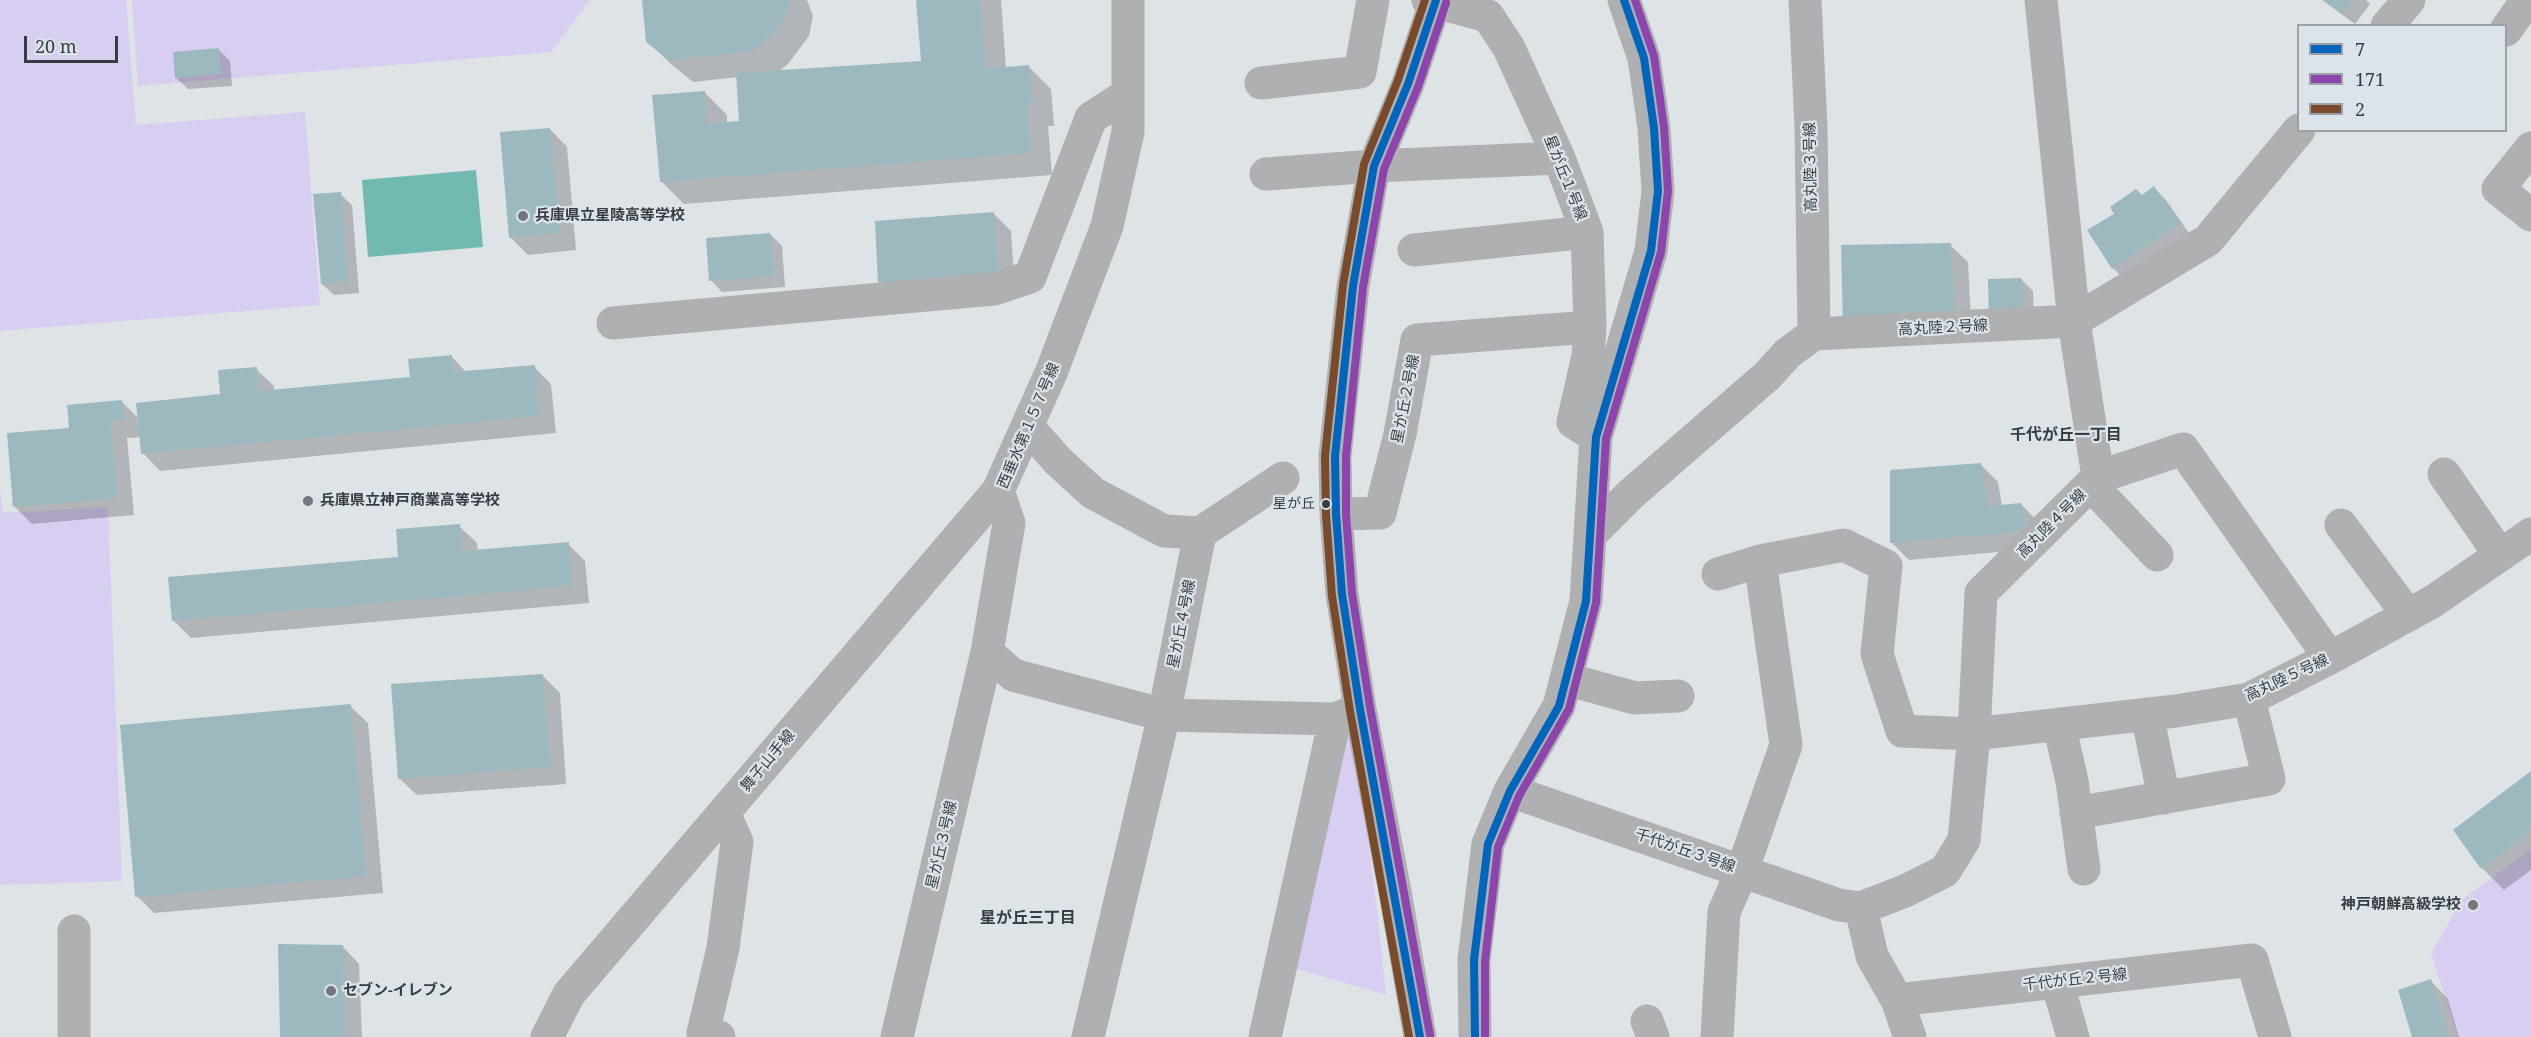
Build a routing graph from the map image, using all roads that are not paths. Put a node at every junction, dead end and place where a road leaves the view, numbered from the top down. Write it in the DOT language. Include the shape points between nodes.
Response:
graph roads {
  1 [pos="1128,0"];
  2 [pos="1373,0"];
  3 [pos="1433,0"];
  4 [pos="1624,0"];
  5 [pos="1805,0"];
  6 [pos="2041,0"];
  7 [pos="2409,0"];
  8 [pos="2527,0"];
  9 [pos="2389,24"];
  10 [pos="2507,27"];
  11 [pos="1261,83"];
  12 [pos="1128,94"];
  13 [pos="2297,132"];
  14 [pos="2531,148"];
  15 [pos="1559,158"];
  16 [pos="1374,166"];
  17 [pos="1266,174"];
  18 [pos="2531,215"];
  19 [pos="1587,232"];
  20 [pos="1414,250"];
  21 [pos="2074,321"];
  22 [pos="613,323"];
  23 [pos="1590,327"];
  24 [pos="1814,334"];
  25 [pos="1027,426"];
  26 [pos="1596,437"];
  27 [pos="2444,474"];
  28 [pos="1283,478"];
  29 [pos="2094,481"];
  30 [pos="998,490"];
  31 [pos="1336,514"];
  32 [pos="2341,525"];
  33 [pos="1200,533"];
  34 [pos="2531,534"];
  35 [pos="1590,535"];
  36 [pos="2157,555"];
  37 [pos="2500,555"];
  38 [pos="1760,561"];
  39 [pos="1718,574"];
  40 [pos="2408,615"];
  41 [pos="987,652"];
  42 [pos="2330,658"];
  43 [pos="1566,679"];
  44 [pos="1678,696"];
  45 [pos="2248,699"];
  46 [pos="1347,714"];
  47 [pos="2147,714"];
  48 [pos="1164,715"];
  49 [pos="2059,724"];
  50 [pos="1974,734"];
  51 [pos="1510,791"];
  52 [pos="2164,798"];
  53 [pos="724,813"];
  54 [pos="2076,813"];
  55 [pos="2084,869"];
  56 [pos="1742,871"];
  57 [pos="1861,908"];
  58 [pos="74,931"];
  59 [pos="2057,982"];
  60 [pos="1897,1000"];
  61 [pos="711,1035"];
  62 [pos="74,1037"];
  63 [pos="547,1037"];
  64 [pos="897,1037"];
  65 [pos="1088,1037"];
  66 [pos="1265,1037"];
  67 [pos="1420,1037"];
  68 [pos="1475,1037"];
  69 [pos="1717,1037"];
  70 [pos="1910,1037"];
  71 [pos="2073,1037"];
  72 [pos="2275,1037"];
  1 -- 12 [label="street, 西垂水第１５７号線"];
  2 -- 11 [label="street" via="1359,72"];
  3 -- 15 [label="street, 星が丘１号線" via="1488,16 1509,48"];
  3 -- 16 [label="street" via="1408,84"];
  4 -- 26 [label="street" via="1644,58 1658,191 1651,251"];
  5 -- 24 [label="street, 高丸陸３号線"];
  6 -- 21 [label="street, 高丸陸４号線"];
  7 -- 9 [label="street"];
  8 -- 10 [label="street"];
  12 -- 22 [label="street" via="1091,118 1030,277 994,289"];
  12 -- 25 [label="street, 西垂水第１５７号線" via="1128,132 1107,226"];
  13 -- 21 [label="street, 高丸陸２号線" via="2208,240"];
  14 -- 18 [label="street" via="2498,189"];
  15 -- 16 [label="street"];
  15 -- 19 [label="street, 星が丘１号線"];
  16 -- 17 [label="street"];
  16 -- 31 [label="street" via="1348,331 1335,456"];
  19 -- 20 [label="street"];
  19 -- 23 [label="street, 星が丘１号線"];
  21 -- 24 [label="street, 高丸陸２号線"];
  21 -- 29 [label="street, 高丸陸４号線"];
  23 -- 26 [label="street, 星が丘１号線" via="1588,356 1573,422"];
  23 -- 31 [label="street, 星が丘２号線" via="1418,340 1380,513"];
  24 -- 35 [label="street" via="1788,353"];
  25 -- 30 [label="street, 西垂水第１５７号線"];
  25 -- 33 [label="street" via="1093,493 1164,531"];
  26 -- 35 [label="street"];
  27 -- 37 [label="street"];
  28 -- 33 [label="street"];
  29 -- 36 [label="street"];
  29 -- 42 [label="street" via="2183,449"];
  29 -- 50 [label="street, 高丸陸４号線" via="1981,593"];
  30 -- 41 [label="street, 西垂水第１５７号線" via="1009,523"];
  30 -- 53 [label="street, 舞子山手線"];
  31 -- 46 [label="street"];
  32 -- 40 [label="street"];
  33 -- 48 [label="street, 星が丘４号線"];
  34 -- 37 [label="street, 高丸陸５号線"];
  35 -- 43 [label="street" via="1586,602"];
  37 -- 40 [label="street, 高丸陸５号線"];
  38 -- 39 [label="street"];
  38 -- 50 [label="street, 高丸陸５号線" via="1844,545 1887,566 1877,654 1902,731"];
  38 -- 56 [label="street" via="1786,745"];
  40 -- 42 [label="street, 高丸陸５号線"];
  41 -- 48 [label="street" via="1013,675"];
  41 -- 64 [label="street, 星が丘３号線"];
  42 -- 45 [label="street, 高丸陸５号線"];
  43 -- 44 [label="street" via="1635,698"];
  43 -- 51 [label="street" via="1559,706"];
  45 -- 47 [label="street, 高丸陸５号線"];
  45 -- 52 [label="street" via="2269,779"];
  46 -- 48 [label="street"];
  46 -- 66 [label="street"];
  46 -- 67 [label="street" via="1396,897"];
  47 -- 49 [label="street, 高丸陸５号線"];
  47 -- 52 [label="street"];
  48 -- 65 [label="street"];
  49 -- 50 [label="street, 高丸陸５号線"];
  49 -- 54 [label="street"];
  50 -- 57 [label="street, 高丸陸４号線" via="1964,840 1945,871"];
  51 -- 56 [label="street, 千代が丘３号線"];
  51 -- 68 [label="street" via="1488,844 1474,960"];
  52 -- 54 [label="street"];
  53 -- 61 [label="street" via="737,842"];
  53 -- 63 [label="street, 舞子山手線" via="569,993"];
  54 -- 55 [label="street"];
  56 -- 57 [label="street, 千代が丘３号線"];
  56 -- 69 [label="street" via="1724,912"];
  57 -- 60 [label="street" via="1872,956"];
  58 -- 62 [label="street"];
  59 -- 60 [label="street, 千代が丘２号線"];
  59 -- 71 [label="street"];
  59 -- 72 [label="street, 千代が丘２号線" via="2252,960"];
  60 -- 70 [label="street"];
}
